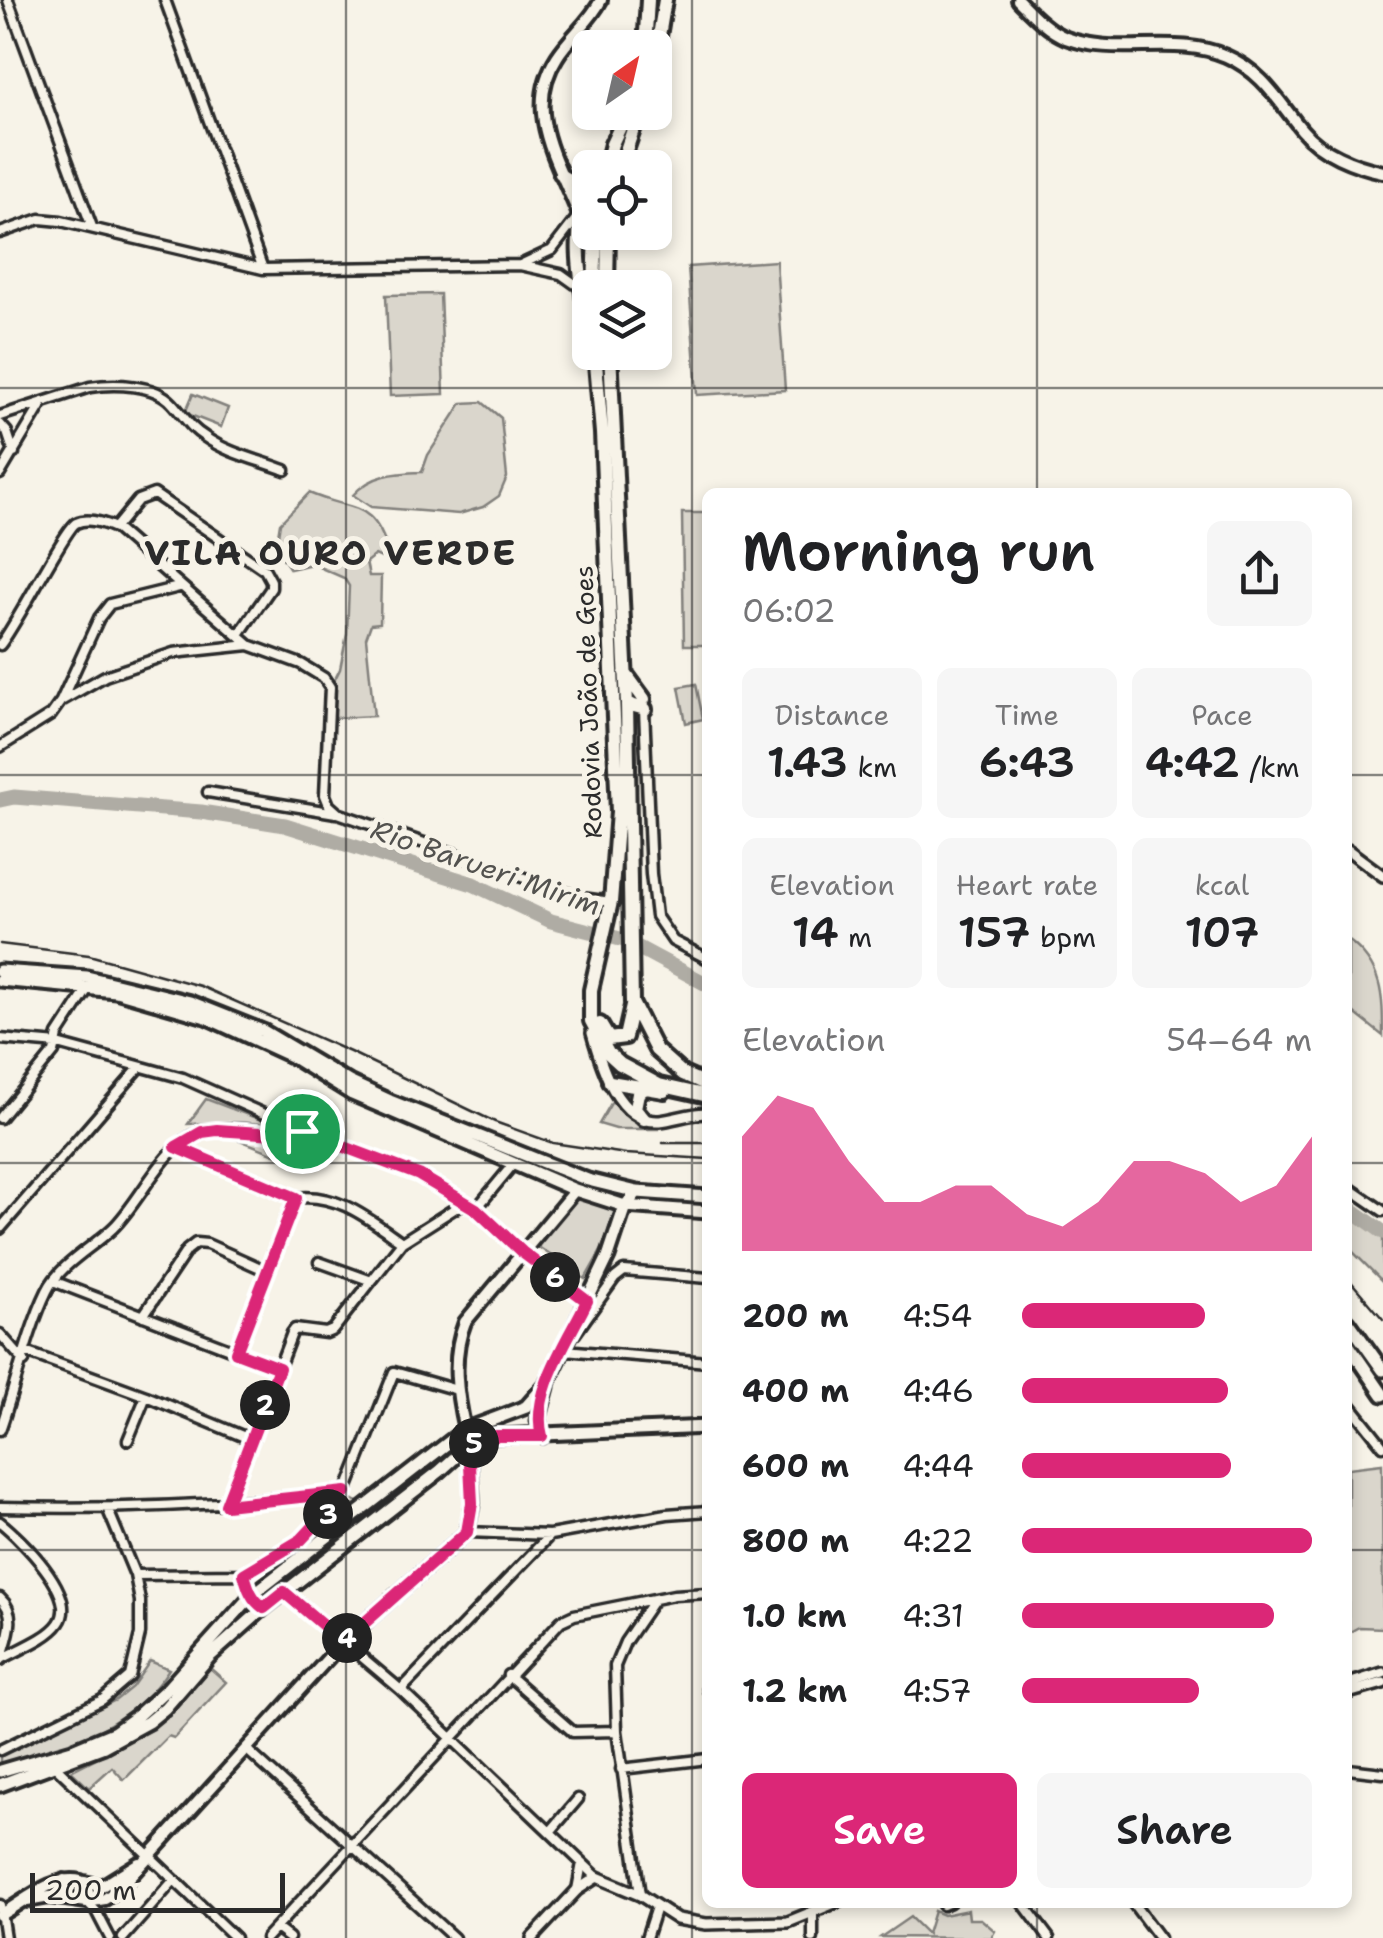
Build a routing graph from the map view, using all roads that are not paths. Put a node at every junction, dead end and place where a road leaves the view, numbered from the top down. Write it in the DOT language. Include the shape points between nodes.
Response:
graph roads {
  1 [pos="8,0"];
  2 [pos="165,0"];
  3 [pos="601,0"];
  4 [pos="648,0"];
  5 [pos="664,0"];
  6 [pos="1018,0"];
  7 [pos="646,30"];
  8 [pos="660,30"];
  9 [pos="1383,172"];
  10 [pos="560,174"];
  11 [pos="572,181"];
  12 [pos="572,199"];
  13 [pos="572,223"];
  14 [pos="92,227"];
  15 [pos="0,233"];
  16 [pos="520,264"];
  17 [pos="262,269"];
  18 [pos="572,280"];
  19 [pos="595,370"];
  20 [pos="611,370"];
  21 [pos="43,402"];
  22 [pos="0,420"];
  23 [pos="14,453"];
  24 [pos="285,470"];
  25 [pos="0,474"];
  26 [pos="115,528"];
  27 [pos="179,586"];
  28 [pos="240,634"];
  29 [pos="249,644"];
  30 [pos="0,645"];
  31 [pos="624,672"];
  32 [pos="61,700"];
  33 [pos="626,704"];
  34 [pos="644,704"];
  35 [pos="0,747"];
  36 [pos="208,792"];
  37 [pos="338,813"];
  38 [pos="1352,853"];
  39 [pos="1383,876"];
  40 [pos="611,902"];
  41 [pos="631,919"];
  42 [pos="702,956"];
  43 [pos="0,971"];
  44 [pos="0,980"];
  45 [pos="90,986"];
  46 [pos="151,991"];
  47 [pos="632,1003"];
  48 [pos="591,1004"];
  49 [pos="590,1020"];
  50 [pos="0,1039"];
  51 [pos="58,1044"];
  52 [pos="140,1067"];
  53 [pos="610,1082"];
  54 [pos="702,1082"];
  55 [pos="646,1088"];
  56 [pos="684,1093"];
  57 [pos="702,1095"];
  58 [pos="702,1114"];
  59 [pos="0,1118"];
  60 [pos="644,1119"];
  61 [pos="302,1131"];
  62 [pos="176,1147"];
  63 [pos="510,1168"];
  64 [pos="575,1190"];
  65 [pos="1352,1190"];
  66 [pos="637,1192"];
  67 [pos="702,1196"];
  68 [pos="296,1198"];
  69 [pos="465,1202"];
  70 [pos="625,1206"];
  71 [pos="476,1209"];
  72 [pos="1383,1211"];
  73 [pos="702,1212"];
  74 [pos="0,1230"];
  75 [pos="402,1242"];
  76 [pos="522,1252"];
  77 [pos="319,1262"];
  78 [pos="266,1271"];
  79 [pos="702,1278"];
  80 [pos="369,1280"];
  81 [pos="53,1281"];
  82 [pos="587,1301"];
  83 [pos="143,1316"];
  84 [pos="1352,1327"];
  85 [pos="0,1334"];
  86 [pos="564,1350"];
  87 [pos="1352,1350"];
  88 [pos="236,1352"];
  89 [pos="25,1356"];
  90 [pos="702,1362"];
  91 [pos="279,1368"];
  92 [pos="1383,1370"];
  93 [pos="548,1382"];
  94 [pos="457,1390"];
  95 [pos="1383,1395"];
  96 [pos="146,1396"];
  97 [pos="1352,1407"];
  98 [pos="514,1412"];
  99 [pos="702,1427"];
  100 [pos="0,1430"];
  101 [pos="466,1430"];
  102 [pos="517,1435"];
  103 [pos="542,1436"];
  104 [pos="128,1440"];
  105 [pos="252,1440"];
  106 [pos="469,1445"];
  107 [pos="1383,1446"];
  108 [pos="346,1492"];
  109 [pos="226,1505"];
  110 [pos="0,1507"];
  111 [pos="108,1510"];
  112 [pos="702,1511"];
  113 [pos="0,1522"];
  114 [pos="467,1532"];
  115 [pos="550,1535"];
  116 [pos="298,1562"];
  117 [pos="263,1564"];
  118 [pos="244,1574"];
  119 [pos="135,1575"];
  120 [pos="284,1592"];
  121 [pos="702,1593"];
  122 [pos="251,1596"];
  123 [pos="0,1598"];
  124 [pos="653,1601"];
  125 [pos="264,1608"];
  126 [pos="343,1642"];
  127 [pos="0,1660"];
  128 [pos="1383,1674"];
  129 [pos="508,1675"];
  130 [pos="1352,1683"];
  131 [pos="1383,1684"];
  132 [pos="402,1690"];
  133 [pos="1352,1692"];
  134 [pos="617,1731"];
  135 [pos="452,1736"];
  136 [pos="246,1749"];
  137 [pos="0,1750"];
  138 [pos="702,1760"];
  139 [pos="51,1762"];
  140 [pos="622,1769"];
  141 [pos="1352,1769"];
  142 [pos="0,1771"];
  143 [pos="1383,1773"];
  144 [pos="0,1785"];
  145 [pos="578,1799"];
  146 [pos="550,1832"];
  147 [pos="350,1845"];
  148 [pos="148,1856"];
  149 [pos="582,1862"];
  150 [pos="597,1876"];
  151 [pos="64,1880"];
  152 [pos="174,1880"];
  153 [pos="81,1881"];
  154 [pos="577,1890"];
  155 [pos="640,1895"];
  156 [pos="66,1899"];
  157 [pos="21,1902"];
  158 [pos="87,1902"];
  159 [pos="656,1907"];
  160 [pos="824,1908"];
  161 [pos="1027,1908"];
  162 [pos="1136,1908"];
  163 [pos="1,1911"];
  164 [pos="813,1913"];
  165 [pos="276,1928"];
  166 [pos="5,1938"];
  167 [pos="110,1938"];
  168 [pos="123,1938"];
  169 [pos="235,1938"];
  170 [pos="266,1938"];
  171 [pos="289,1938"];
  172 [pos="454,1938"];
  173 [pos="532,1938"];
  174 [pos="646,1938"];
  175 [pos="814,1938"];
  176 [pos="1050,1938"];
  177 [pos="1159,1938"];
  1 -- 14 [label="street"];
  2 -- 17 [label="street"];
  3 -- 10 [label="main road" via="546,76 548,148"];
  4 -- 7 [label="highway"];
  5 -- 8 [label="highway"];
  6 -- 9 [label="main road" via="1067,38 1177,46 1232,58 1266,82 1322,147"];
  10 -- 11 [label="main road"];
  10 -- 12 [label="main road"];
  13 -- 16 [label="street" via="552,250"];
  14 -- 15 [label="street" via="40,219"];
  14 -- 17 [label="street"];
  16 -- 17 [label="street"];
  16 -- 18 [label="street"];
  19 -- 40 [label="highway, Rodovia João de Goes" via="618,812"];
  20 -- 31 [label="highway, Rodovia João de Goes"];
  21 -- 22 [label="street"];
  21 -- 23 [label="street"];
  21 -- 24 [label="street" via="104,385 150,390 169,399 209,441"];
  22 -- 23 [label="street"];
  23 -- 25 [label="street"];
  26 -- 27 [label="street"];
  26 -- 28 [label="street" via="138,500 154,494 265,570 271,588"];
  26 -- 30 [label="street" via="76,523"];
  27 -- 28 [label="street"];
  27 -- 32 [label="street" via="110,604"];
  28 -- 29 [label="street"];
  29 -- 32 [label="street" via="174,653 104,676"];
  29 -- 37 [label="street" via="301,664 330,688 325,795"];
  31 -- 33 [label="highway, Rodovia João de Goes"];
  31 -- 34 [label="highway"];
  32 -- 35 [label="street" via="52,715"];
  33 -- 34 [label="highway"];
  33 -- 41 [label="highway, Rodovia João de Goes"];
  34 -- 42 [label="street" via="656,916 673,941"];
  36 -- 37 [label="street"];
  37 -- 40 [label="street" via="582,898"];
  38 -- 39 [label="street"];
  40 -- 41 [label="highway" via="619,902"];
  40 -- 48 [label="highway, Rodovia João de Goes"];
  41 -- 47 [label="highway, Rodovia João de Goes"];
  43 -- 46 [label="main road" via="87,977"];
  44 -- 45 [label="main road"];
  45 -- 46 [label="main road"];
  45 -- 51 [label="street"];
  45 -- 64 [label="main road" via="249,1034 352,1094"];
  46 -- 66 [label="main road" via="262,1031 390,1101 588,1180"];
  47 -- 48 [label="highway" via="629,1028 618,1039 604,1033"];
  47 -- 54 [label="highway" via="656,1050"];
  48 -- 49 [label="highway, Rodovia João de Goes"];
  49 -- 53 [label="street"];
  49 -- 56 [label="highway" via="620,1064"];
  50 -- 51 [label="street"];
  51 -- 52 [label="street"];
  51 -- 59 [label="street"];
  52 -- 61 [label="street" via="182,1078"];
  52 -- 74 [label="street"];
  53 -- 55 [label="highway"];
  53 -- 60 [label="street"];
  55 -- 56 [label="highway"];
  55 -- 60 [label="highway" via="635,1097"];
  56 -- 57 [label="highway"];
  58 -- 60 [label="street"];
  61 -- 62 [label="street" via="217,1130"];
  61 -- 69 [label="street" via="419,1175"];
  62 -- 68 [label="street"];
  62 -- 81 [label="street" via="130,1210"];
  63 -- 71 [label="street"];
  64 -- 70 [label="main road"];
  64 -- 76 [label="main road"];
  65 -- 72 [label="street"];
  66 -- 67 [label="main road"];
  66 -- 70 [label="main road"];
  68 -- 75 [label="street" via="330,1198"];
  68 -- 78 [label="street"];
  69 -- 71 [label="street"];
  69 -- 75 [label="street"];
  70 -- 73 [label="main road"];
  70 -- 82 [label="main road"];
  71 -- 76 [label="street"];
  75 -- 80 [label="street"];
  76 -- 82 [label="street"];
  76 -- 94 [label="main road" via="464,1322 456,1349"];
  77 -- 80 [label="street"];
  78 -- 83 [label="street" via="196,1243"];
  78 -- 88 [label="street"];
  79 -- 86 [label="street" via="624,1271"];
  80 -- 91 [label="street" via="333,1330 295,1329"];
  81 -- 83 [label="street"];
  81 -- 89 [label="street"];
  82 -- 86 [label="main road"];
  83 -- 88 [label="street"];
  84 -- 92 [label="main road"];
  85 -- 89 [label="street"];
  86 -- 90 [label="street"];
  86 -- 93 [label="main road"];
  87 -- 95 [label="main road"];
  88 -- 91 [label="street"];
  89 -- 96 [label="street"];
  89 -- 100 [label="street"];
  91 -- 105 [label="street"];
  93 -- 98 [label="main road"];
  93 -- 103 [label="main road" via="538,1421"];
  94 -- 101 [label="main road"];
  94 -- 108 [label="street" via="394,1372"];
  96 -- 104 [label="street"];
  96 -- 105 [label="street"];
  97 -- 107 [label="street"];
  98 -- 101 [label="main road"];
  98 -- 102 [label="main road" via="522,1424"];
  99 -- 103 [label="main road"];
  101 -- 116 [label="main road"];
  102 -- 103 [label="main road"];
  102 -- 106 [label="main road"];
  105 -- 109 [label="street"];
  106 -- 114 [label="main road"];
  106 -- 120 [label="main road"];
  108 -- 109 [label="street"];
  108 -- 117 [label="street" via="301,1540"];
  109 -- 111 [label="street"];
  110 -- 111 [label="street"];
  111 -- 119 [label="street"];
  112 -- 115 [label="street"];
  113 -- 127 [label="street" via="42,1564 64,1609 54,1628"];
  114 -- 115 [label="street"];
  114 -- 126 [label="main road"];
  115 -- 132 [label="street"];
  116 -- 117 [label="street"];
  116 -- 122 [label="main road"];
  117 -- 118 [label="street"];
  118 -- 119 [label="street"];
  118 -- 122 [label="street"];
  119 -- 137 [label="street" via="140,1634 130,1676 102,1700"];
  120 -- 125 [label="main road"];
  120 -- 126 [label="street"];
  121 -- 124 [label="street"];
  122 -- 125 [label="street"];
  122 -- 139 [label="main road" via="137,1716"];
  123 -- 127 [label="street" via="12,1616"];
  124 -- 129 [label="street" via="561,1621"];
  124 -- 134 [label="street" via="615,1666"];
  125 -- 139 [label="main road" via="148,1722"];
  126 -- 132 [label="street"];
  126 -- 136 [label="main road"];
  128 -- 130 [label="street"];
  129 -- 134 [label="street" via="573,1732"];
  129 -- 135 [label="street"];
  131 -- 133 [label="street"];
  132 -- 135 [label="street"];
  134 -- 140 [label="street"];
  135 -- 146 [label="street"];
  135 -- 147 [label="street"];
  136 -- 147 [label="street"];
  136 -- 148 [label="main road"];
  138 -- 140 [label="street"];
  139 -- 142 [label="main road"];
  139 -- 144 [label="main road"];
  139 -- 148 [label="street"];
  140 -- 155 [label="street"];
  141 -- 143 [label="street"];
  145 -- 146 [label="street"];
  146 -- 149 [label="street"];
  147 -- 165 [label="street"];
  147 -- 172 [label="street"];
  148 -- 152 [label="street"];
  148 -- 153 [label="main road" via="102,1886"];
  148 -- 158 [label="main road" via="120,1888"];
  149 -- 150 [label="street"];
  149 -- 154 [label="street"];
  150 -- 154 [label="street"];
  150 -- 155 [label="street"];
  151 -- 153 [label="main road"];
  151 -- 156 [label="main road"];
  151 -- 157 [label="main road"];
  152 -- 168 [label="street"];
  152 -- 169 [label="street"];
  153 -- 158 [label="main road"];
  154 -- 173 [label="street"];
  155 -- 159 [label="street"];
  156 -- 157 [label="main road"];
  156 -- 158 [label="main road"];
  157 -- 163 [label="main road"];
  158 -- 167 [label="street"];
  159 -- 164 [label="street" via="677,1919 716,1924 775,1924"];
  159 -- 174 [label="street"];
  160 -- 164 [label="street"];
  161 -- 176 [label="street"];
  162 -- 177 [label="street"];
  163 -- 166 [label="street"];
  164 -- 175 [label="street"];
  165 -- 170 [label="street"];
  165 -- 171 [label="street"];
}
